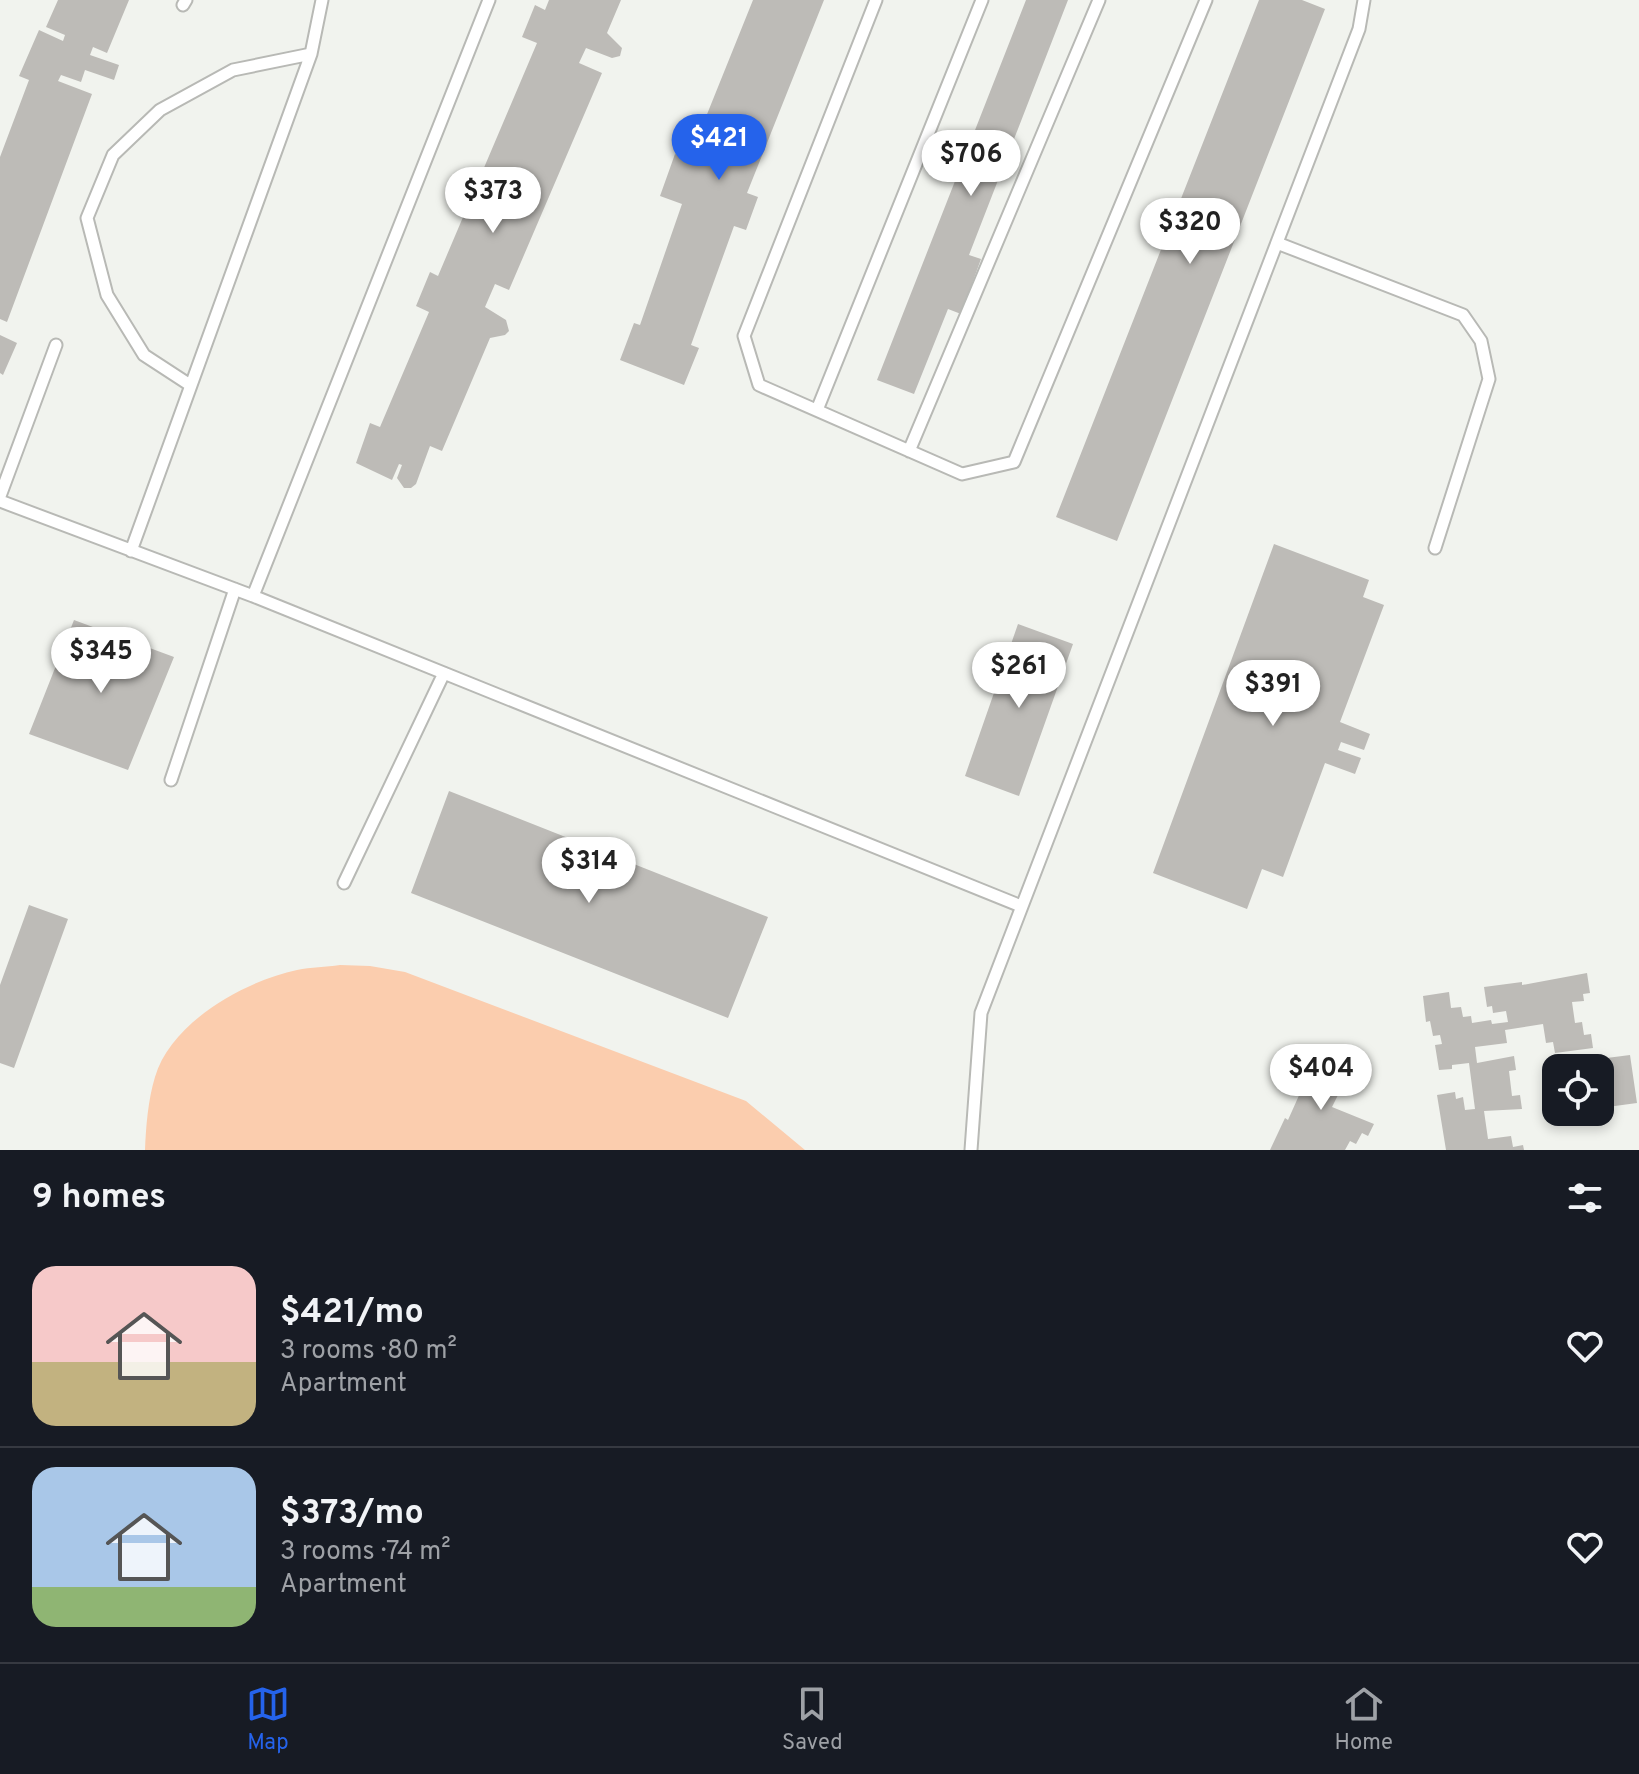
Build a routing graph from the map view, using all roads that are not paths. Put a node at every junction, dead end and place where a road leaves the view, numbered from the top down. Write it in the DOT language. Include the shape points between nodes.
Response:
graph roads {
  1 [pos="322,0"];
  2 [pos="489,0"];
  3 [pos="876,0"];
  4 [pos="982,0"];
  5 [pos="1099,0"];
  6 [pos="1206,0"];
  7 [pos="1364,0"];
  8 [pos="311,54"];
  9 [pos="1277,243"];
  10 [pos="56,345"];
  11 [pos="190,385"];
  12 [pos="817,410"];
  13 [pos="909,451"];
  14 [pos="0,499"];
  15 [pos="1435,548"];
  16 [pos="131,551"];
  17 [pos="235,589"];
  18 [pos="253,596"];
  19 [pos="444,673"];
  20 [pos="171,780"];
  21 [pos="344,883"];
  22 [pos="1021,906"];
  23 [pos="971,1150"];
  1 -- 8 [label="lane"];
  2 -- 18 [label="lane"];
  3 -- 12 [label="lane" via="744,336 759,385"];
  4 -- 12 [label="lane"];
  5 -- 13 [label="lane"];
  6 -- 13 [label="lane" via="1014,462 962,474"];
  7 -- 9 [label="lane" via="1359,29"];
  8 -- 11 [label="lane"];
  8 -- 11 [label="lane" via="233,70 160,110 113,155 87,218 107,295 129,331 144,355"];
  9 -- 15 [label="lane" via="1463,315 1481,341 1489,379"];
  9 -- 22 [label="lane"];
  10 -- 14 [label="lane"];
  11 -- 16 [label="lane"];
  12 -- 13 [label="lane"];
  14 -- 16 [label="lane"];
  16 -- 17 [label="lane"];
  17 -- 18 [label="lane"];
  17 -- 20 [label="lane"];
  18 -- 19 [label="lane"];
  19 -- 21 [label="lane"];
  19 -- 22 [label="lane"];
  22 -- 23 [label="lane" via="981,1013"];
}
